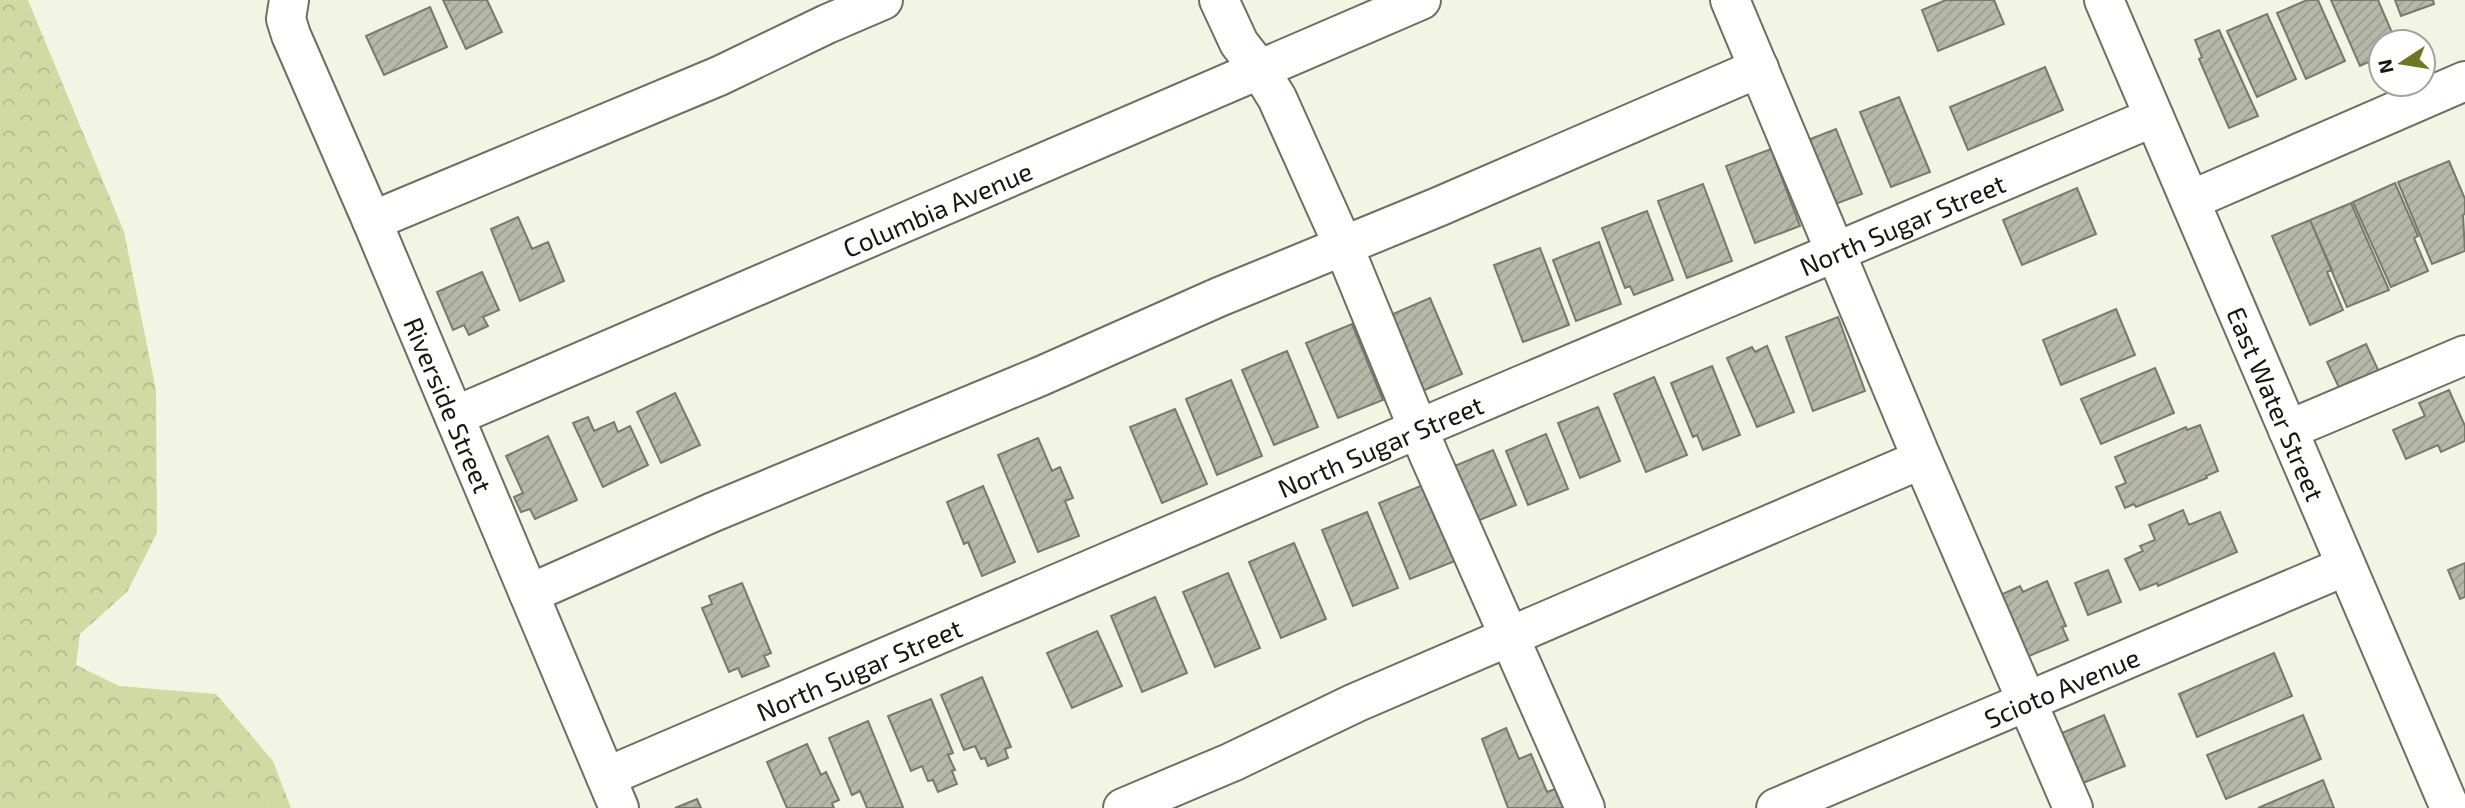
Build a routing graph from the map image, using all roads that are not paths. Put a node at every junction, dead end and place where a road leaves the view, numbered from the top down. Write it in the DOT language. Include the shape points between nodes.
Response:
graph roads {
  1 [pos="289,0"];
  2 [pos="883,0"];
  3 [pos="1219,0"];
  4 [pos="1421,0"];
  5 [pos="1730,0"];
  6 [pos="2104,0"];
  7 [pos="1759,68"];
  8 [pos="1259,69"];
  9 [pos="2465,81"];
  10 [pos="2154,117"];
  11 [pos="2191,200"];
  12 [pos="372,221"];
  13 [pos="1343,245"];
  14 [pos="1836,251"];
  15 [pos="2465,355"];
  16 [pos="455,416"];
  17 [pos="1418,429"];
  18 [pos="2288,430"];
  19 [pos="1922,459"];
  20 [pos="2346,566"];
  21 [pos="529,594"];
  22 [pos="1509,635"];
  23 [pos="2027,701"];
  24 [pos="612,793"];
  25 [pos="2445,799"];
  26 [pos="1124,808"];
  27 [pos="1585,808"];
  28 [pos="1776,808"];
  29 [pos="2073,808"];
  1 -- 12 [label="street, Riverside Street" via="286,19 290,35"];
  2 -- 12 [label="street" via="719,76"];
  3 -- 8 [label="street" via="1239,43"];
  4 -- 8 [label="street, Columbia Avenue"];
  5 -- 7 [label="street"];
  6 -- 10 [label="street, East Water Street"];
  7 -- 13 [label="street"];
  7 -- 14 [label="street"];
  8 -- 13 [label="street" via="1278,98"];
  8 -- 16 [label="street, Columbia Avenue"];
  9 -- 11 [label="street"];
  10 -- 11 [label="street, East Water Street"];
  10 -- 14 [label="street, North Sugar Street"];
  11 -- 18 [label="street, East Water Street"];
  12 -- 16 [label="street, Riverside Street"];
  13 -- 17 [label="street"];
  13 -- 21 [label="street"];
  14 -- 17 [label="street, North Sugar Street"];
  14 -- 19 [label="street"];
  15 -- 18 [label="street"];
  16 -- 21 [label="street, Riverside Street"];
  17 -- 22 [label="street"];
  17 -- 24 [label="street, North Sugar Street"];
  18 -- 20 [label="street, East Water Street"];
  19 -- 22 [label="street"];
  19 -- 23 [label="street"];
  20 -- 23 [label="street, Scioto Avenue"];
  20 -- 25 [label="street, East Water Street"];
  21 -- 24 [label="street, Riverside Street"];
  22 -- 26 [label="street"];
  22 -- 27 [label="street"];
  23 -- 28 [label="street, Scioto Avenue"];
  23 -- 29 [label="street"];
}
